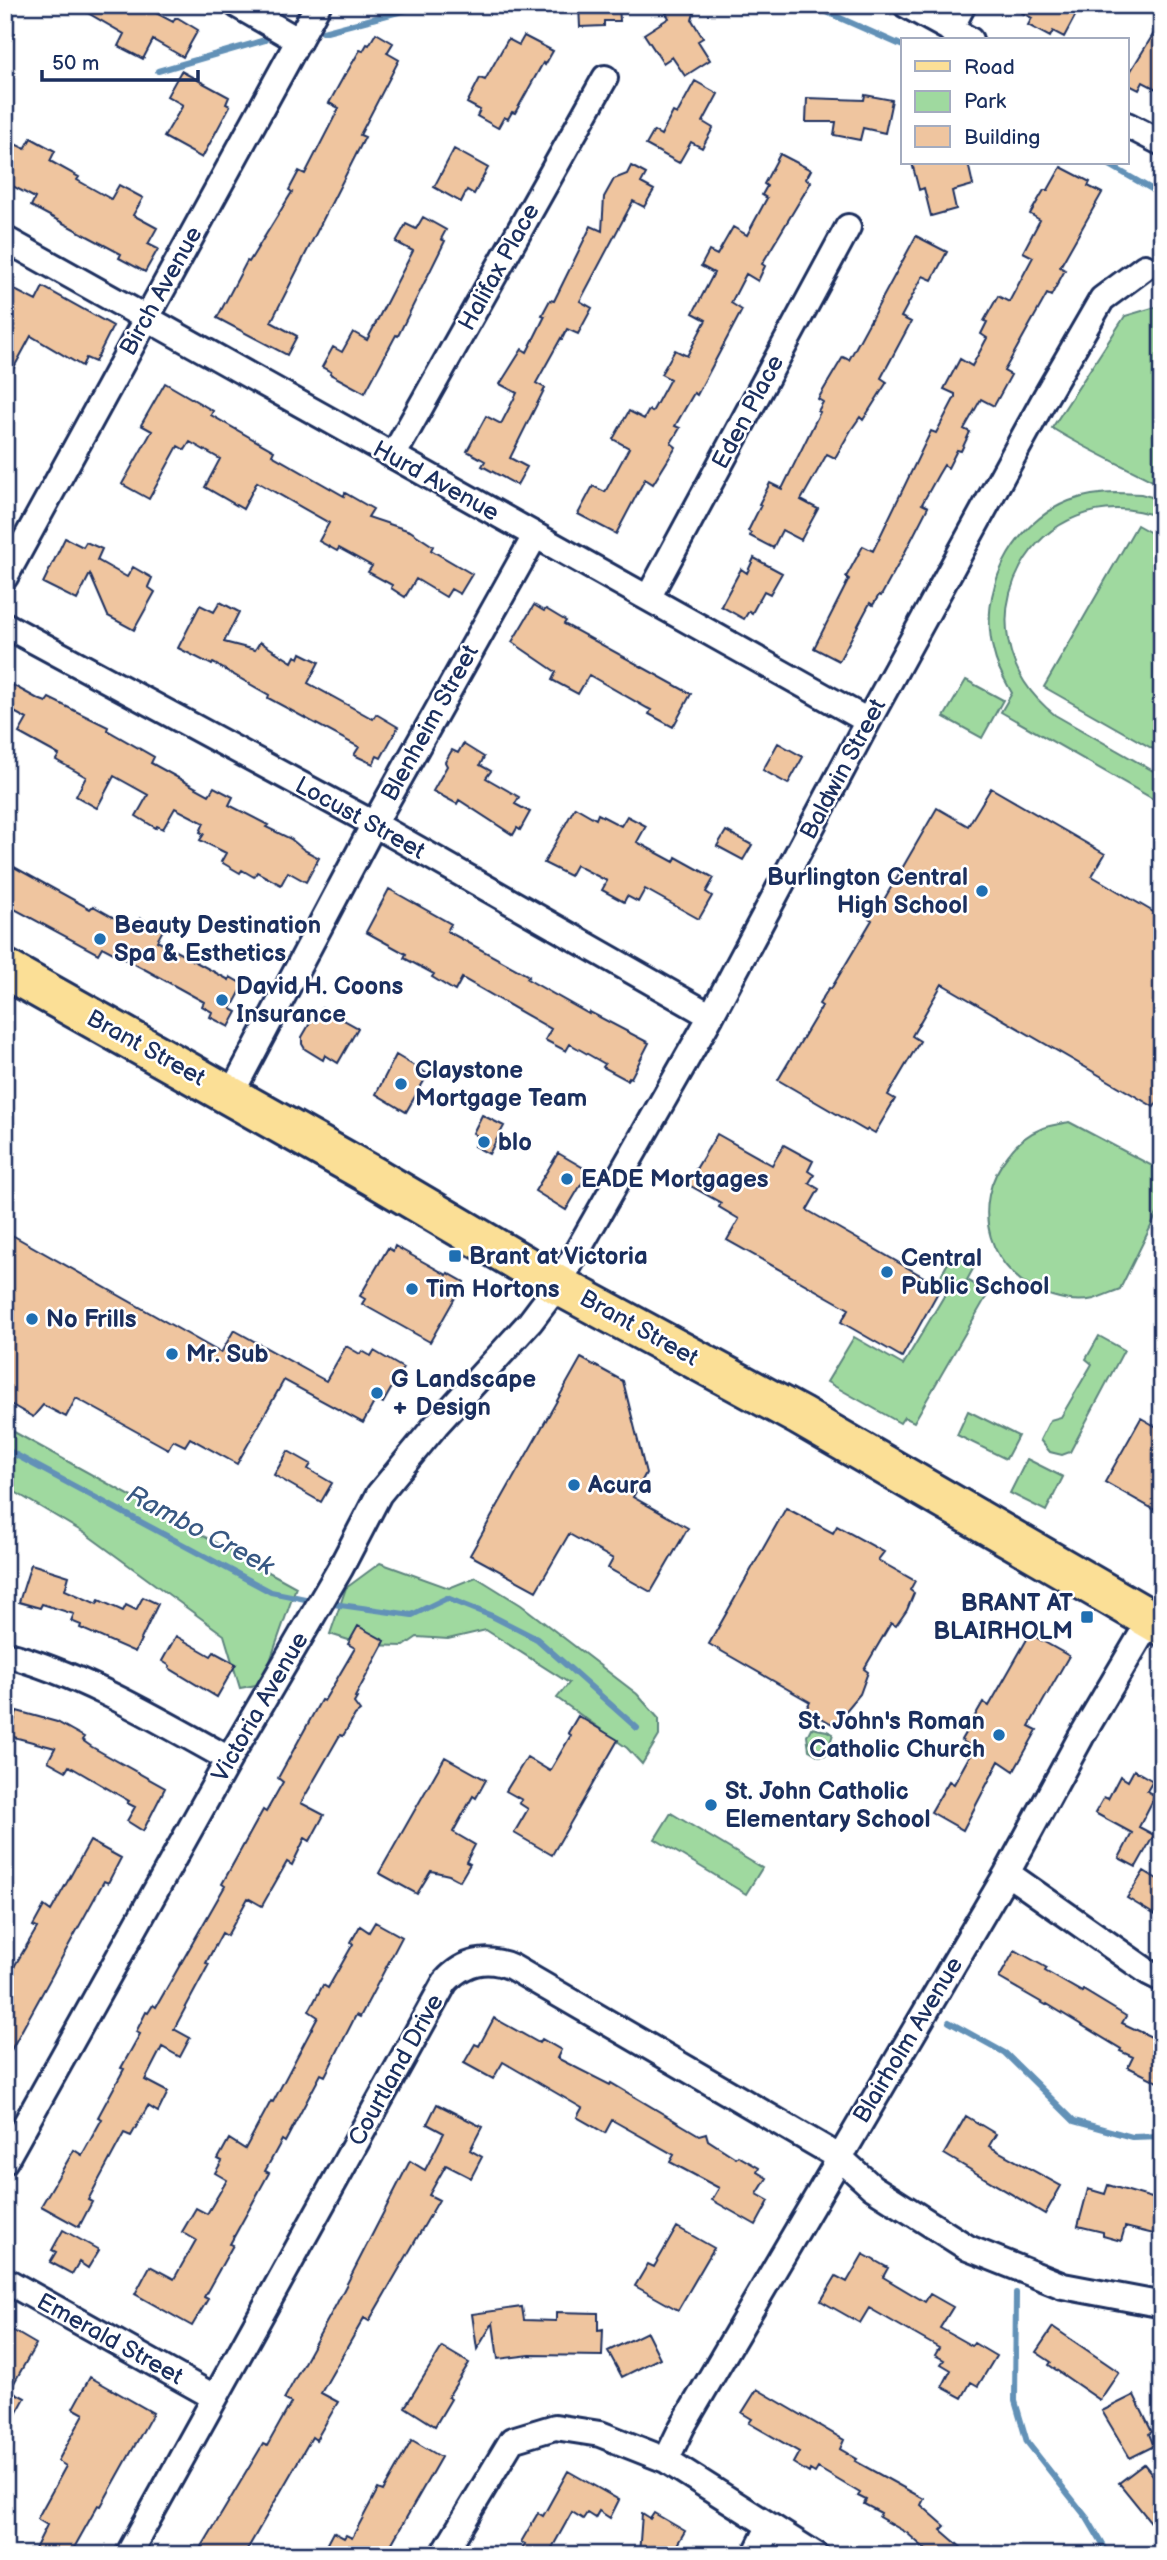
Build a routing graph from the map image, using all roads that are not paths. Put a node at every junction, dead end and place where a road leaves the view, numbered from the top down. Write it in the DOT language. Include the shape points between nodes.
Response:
graph roads {
  1 [pos="237,5"];
  2 [pos="318,5"];
  3 [pos="906,5"];
  4 [pos="963,5"];
  5 [pos="960,35"];
  6 [pos="299,41"];
  7 [pos="605,78"];
  8 [pos="1128,126"];
  9 [pos="1162,143"];
  10 [pos="848,227"];
  11 [pos="5,239"];
  12 [pos="1145,267"];
  13 [pos="145,319"];
  14 [pos="393,456"];
  15 [pos="535,536"];
  16 [pos="5,577"];
  17 [pos="648,597"];
  18 [pos="5,625"];
  19 [pos="868,721"];
  20 [pos="374,824"];
  21 [pos="5,969"];
  22 [pos="711,1016"];
  23 [pos="230,1096"];
  24 [pos="558,1285"];
  25 [pos="1156,1623"];
  26 [pos="5,1654"];
  27 [pos="229,1759"];
  28 [pos="1007,1873"];
  29 [pos="1162,1979"];
  30 [pos="839,2157"];
  31 [pos="5,2161"];
  32 [pos="5,2280"];
  33 [pos="1159,2309"];
  34 [pos="214,2397"];
  35 [pos="666,2460"];
  36 [pos="769,2527"];
  37 [pos="128,2555"];
  38 [pos="443,2555"];
  39 [pos="755,2555"];
  40 [pos="816,2555"];
  1 -- 6 [label="street"];
  2 -- 6 [label="street, Birch Avenue"];
  3 -- 5 [label="street"];
  4 -- 5 [label="street"];
  6 -- 13 [label="street, Birch Avenue"];
  7 -- 14 [label="street, Halifax Place"];
  8 -- 9 [label="street"];
  10 -- 17 [label="street, Eden Place"];
  11 -- 13 [label="street, Hurd Avenue"];
  12 -- 19 [label="street, Baldwin Street" via="1102,299"];
  13 -- 14 [label="street, Hurd Avenue"];
  13 -- 16 [label="street, Birch Avenue"];
  14 -- 15 [label="street, Hurd Avenue"];
  15 -- 17 [label="street, Hurd Avenue"];
  15 -- 20 [label="street, Blenheim Street"];
  17 -- 19 [label="street, Hurd Avenue"];
  18 -- 20 [label="street, Locust Street"];
  19 -- 22 [label="street, Baldwin Street"];
  20 -- 22 [label="street, Locust Street"];
  20 -- 23 [label="street, Blenheim Street"];
  21 -- 23 [label="main road, Brant Street"];
  22 -- 24 [label="street, Baldwin Street"];
  23 -- 24 [label="main road, Brant Street"];
  24 -- 25 [label="main road, Brant Street" via="800,1416"];
  24 -- 27 [label="street, Victoria Avenue" via="379,1494"];
  25 -- 28 [label="street, Blairholm Avenue" via="1081,1737"];
  26 -- 27 [label="street" via="96,1689"];
  27 -- 31 [label="street, Victoria Avenue"];
  28 -- 29 [label="street"];
  28 -- 30 [label="street, Blairholm Avenue"];
  30 -- 33 [label="street, Courtland Drive" via="872,2187 968,2248 1063,2286"];
  30 -- 34 [label="street, Courtland Drive" via="512,1967 497,1960 480,1960 455,1971 445,1982"];
  30 -- 35 [label="street, Blairholm Avenue"];
  32 -- 34 [label="street, Emerald Street"];
  34 -- 37 [label="street, Courtland Drive"];
  35 -- 36 [label="street"];
  35 -- 38 [label="street" via="600,2434 555,2427 512,2440"];
  36 -- 39 [label="street"];
  36 -- 40 [label="street"];
}
